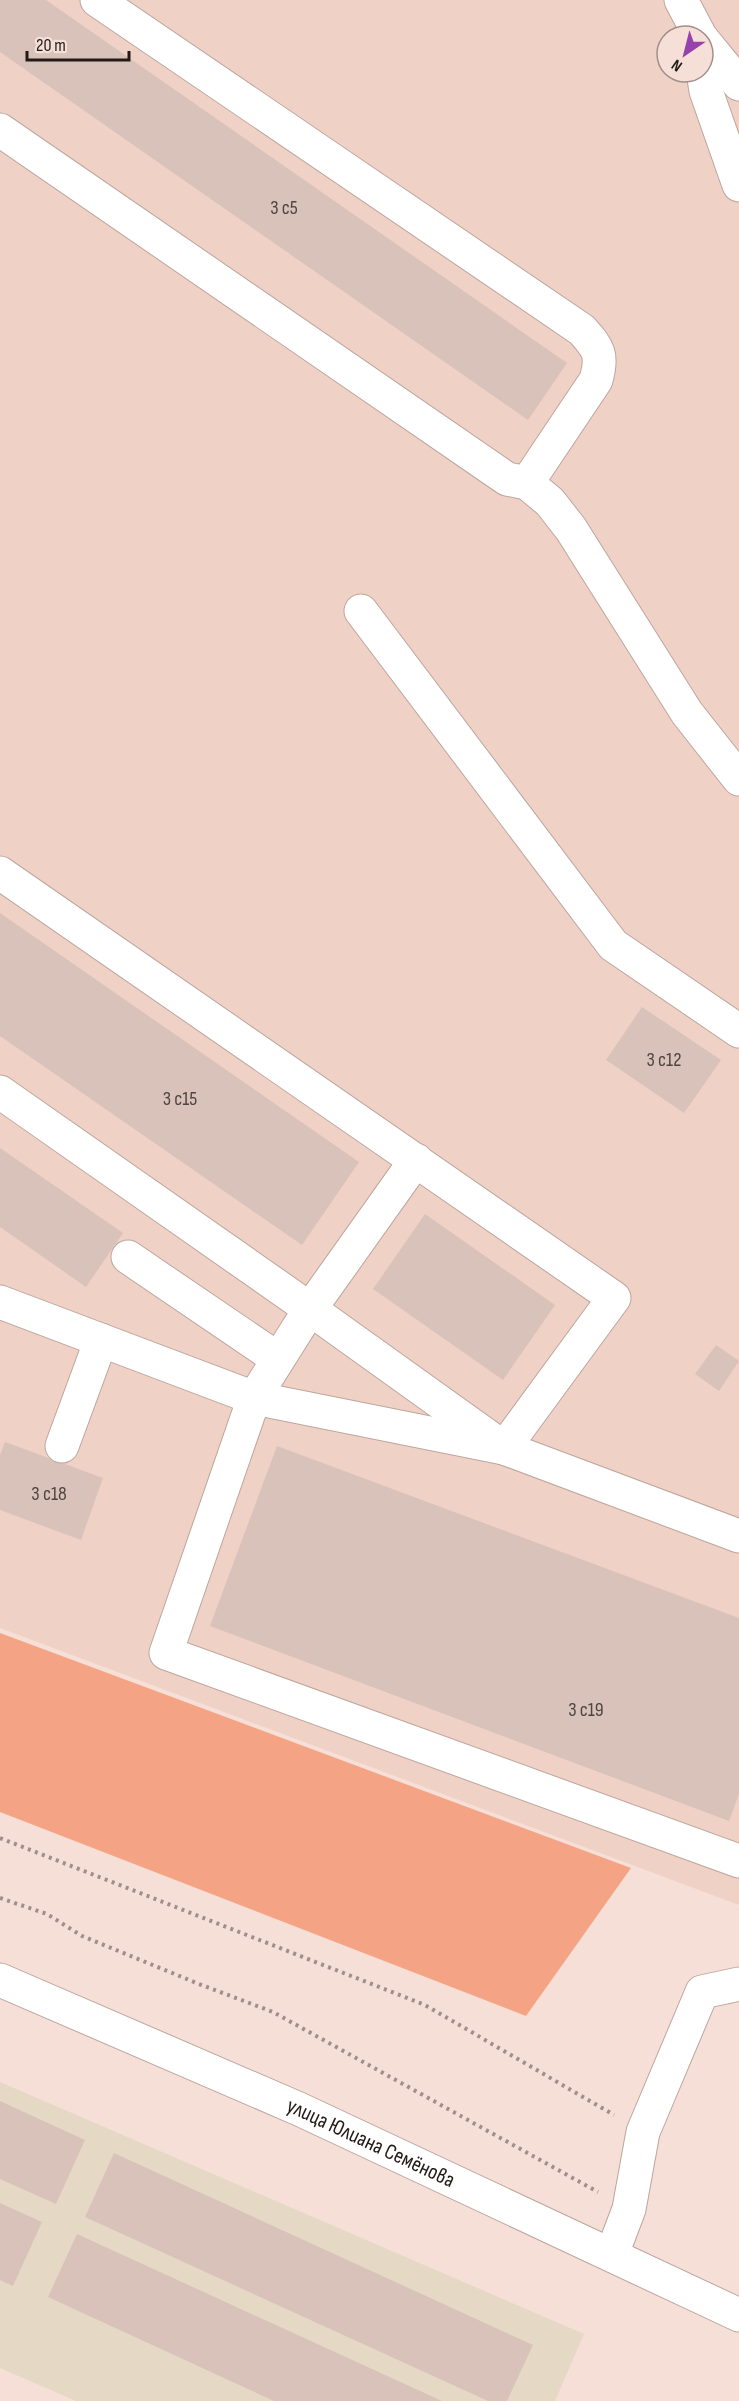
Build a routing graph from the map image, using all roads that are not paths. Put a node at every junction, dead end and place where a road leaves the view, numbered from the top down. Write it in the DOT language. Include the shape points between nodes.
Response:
graph roads {
  1 [pos="97,0"];
  2 [pos="681,0"];
  3 [pos="693,24"];
  4 [pos="715,55"];
  5 [pos="705,84"];
  6 [pos="739,84"];
  7 [pos="0,130"];
  8 [pos="739,185"];
  9 [pos="527,483"];
  10 [pos="361,611"];
  11 [pos="739,779"];
  12 [pos="0,873"];
  13 [pos="739,1031"];
  14 [pos="0,1092"];
  15 [pos="416,1160"];
  16 [pos="128,1257"];
  17 [pos="0,1302"];
  18 [pos="310,1309"];
  19 [pos="101,1340"];
  20 [pos="278,1359"];
  21 [pos="254,1398"];
  22 [pos="62,1446"];
  23 [pos="504,1448"];
  24 [pos="739,1536"];
  25 [pos="739,1862"];
  26 [pos="0,1980"];
  27 [pos="739,1984"];
  28 [pos="612,2254"];
  29 [pos="739,2315"];
  1 -- 9 [label="street" via="582,330 597,346 601,362 596,380"];
  2 -- 3 [label="street"];
  4 -- 6 [label="street"];
  5 -- 8 [label="street"];
  7 -- 9 [label="street" via="507,479"];
  9 -- 11 [label="street" via="550,502 571,529 687,713"];
  10 -- 13 [label="street" via="613,945"];
  12 -- 15 [label="street"];
  14 -- 18 [label="street"];
  15 -- 18 [label="street"];
  15 -- 23 [label="street" via="614,1298"];
  16 -- 20 [label="street"];
  17 -- 19 [label="street"];
  18 -- 20 [label="street"];
  18 -- 23 [label="street"];
  19 -- 21 [label="street"];
  19 -- 22 [label="street"];
  20 -- 21 [label="street"];
  21 -- 23 [label="street"];
  21 -- 25 [label="street" via="166,1653"];
  23 -- 24 [label="street"];
  26 -- 28 [label="street, улица Юлиана Семёнова" via="299,2109"];
  27 -- 28 [label="street" via="702,1992 643,2133 629,2209"];
  28 -- 29 [label="street, улица Юлиана Семёнова"];
}
